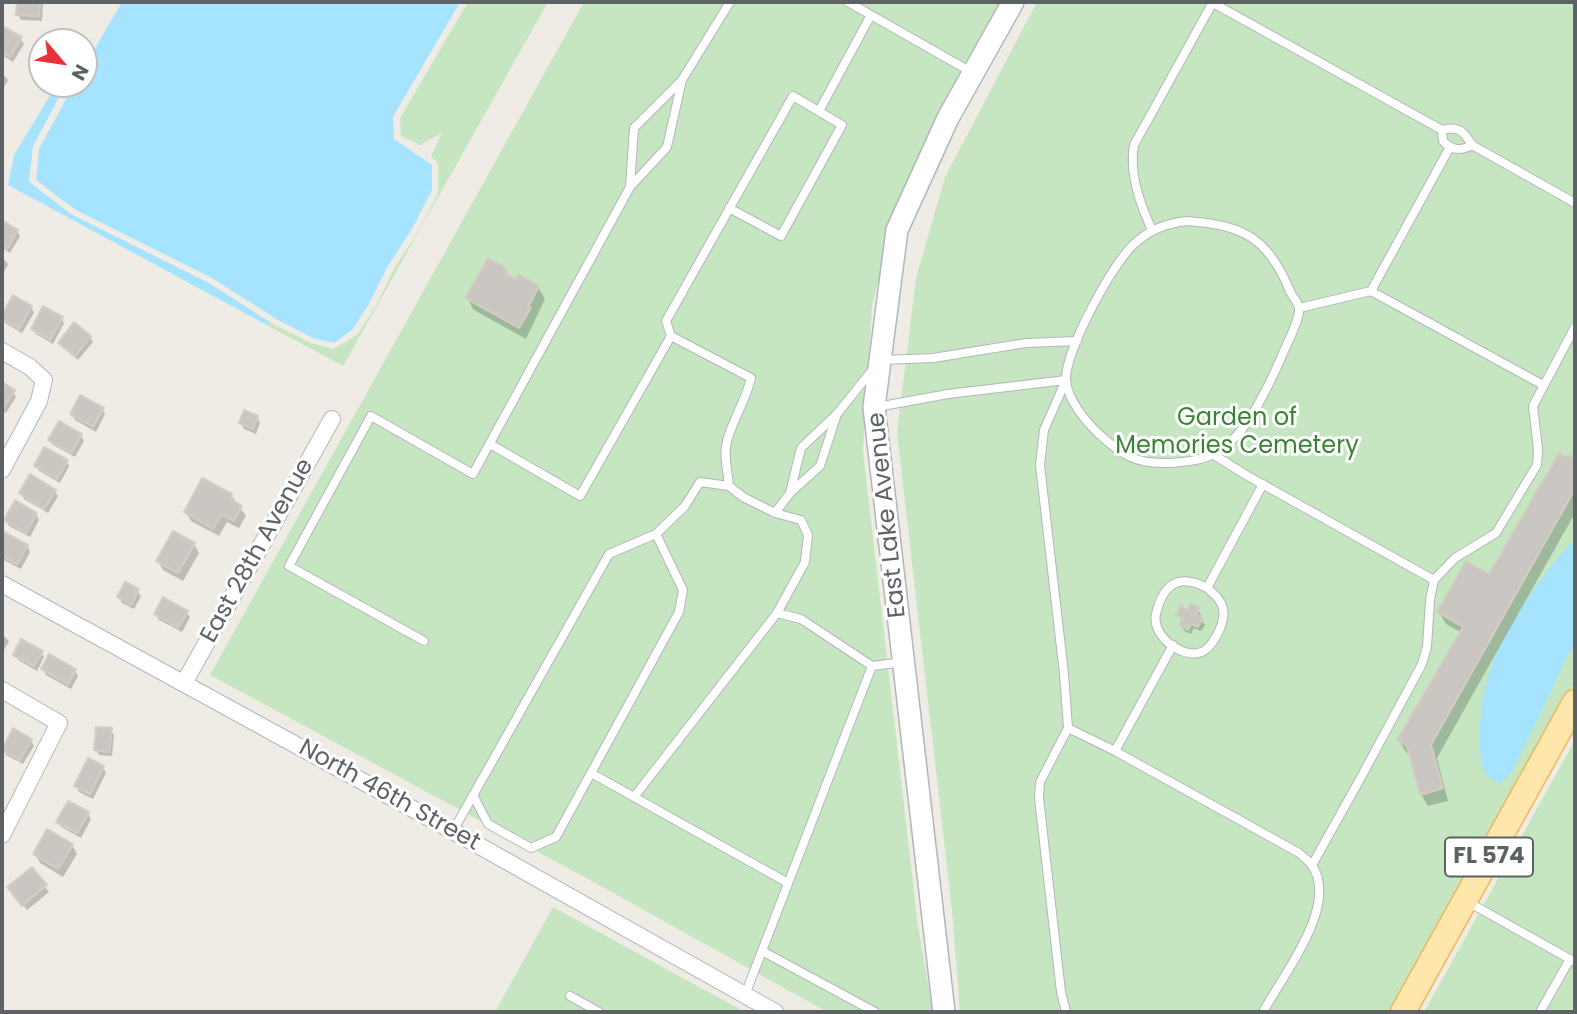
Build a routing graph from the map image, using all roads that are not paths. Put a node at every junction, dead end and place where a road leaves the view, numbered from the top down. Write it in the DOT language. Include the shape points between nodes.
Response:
graph roads {
  1 [pos="730,2"];
  2 [pos="848,2"];
  3 [pos="1013,2"];
  4 [pos="1213,2"];
  5 [pos="862,5"];
  6 [pos="871,15"];
  7 [pos="973,73"];
  8 [pos="682,80"];
  9 [pos="820,111"];
  10 [pos="1442,130"];
  11 [pos="1472,145"];
  12 [pos="1450,147"];
  13 [pos="630,187"];
  14 [pos="1575,203"];
  15 [pos="729,208"];
  16 [pos="1152,230"];
  17 [pos="1371,291"];
  18 [pos="1299,308"];
  19 [pos="1575,327"];
  20 [pos="671,337"];
  21 [pos="1077,341"];
  22 [pos="2,351"];
  23 [pos="880,360"];
  24 [pos="1066,380"];
  25 [pos="1543,385"];
  26 [pos="874,407"];
  27 [pos="837,414"];
  28 [pos="332,419"];
  29 [pos="490,444"];
  30 [pos="1214,454"];
  31 [pos="2,470"];
  32 [pos="1263,484"];
  33 [pos="729,486"];
  34 [pos="790,494"];
  35 [pos="775,513"];
  36 [pos="656,534"];
  37 [pos="1434,580"];
  38 [pos="2,584"];
  39 [pos="1206,588"];
  40 [pos="777,613"];
  41 [pos="424,640"];
  42 [pos="1172,645"];
  43 [pos="905,662"];
  44 [pos="872,666"];
  45 [pos="184,683"];
  46 [pos="2,690"];
  47 [pos="1575,702"];
  48 [pos="1068,728"];
  49 [pos="1115,751"];
  50 [pos="591,773"];
  51 [pos="473,796"];
  52 [pos="634,797"];
  53 [pos="453,831"];
  54 [pos="2,835"];
  55 [pos="1312,865"];
  56 [pos="788,883"];
  57 [pos="1465,900"];
  58 [pos="762,951"];
  59 [pos="1573,960"];
  60 [pos="745,995"];
  61 [pos="570,996"];
  62 [pos="599,1012"];
  63 [pos="775,1012"];
  64 [pos="875,1012"];
  65 [pos="944,1012"];
  66 [pos="1066,1012"];
  67 [pos="1262,1012"];
  68 [pos="1403,1012"];
  69 [pos="1540,1012"];
  1 -- 8 [label="lane"];
  2 -- 5 [label="lane"];
  3 -- 7 [label="street, East Lake Avenue"];
  4 -- 10 [label="lane"];
  4 -- 16 [label="lane" via="1134,145 1135,184"];
  5 -- 6 [label="lane"];
  6 -- 7 [label="lane"];
  6 -- 9 [label="lane"];
  7 -- 23 [label="street, East Lake Avenue" via="897,230"];
  8 -- 13 [label="lane" via="667,147"];
  8 -- 13 [label="lane" via="634,128"];
  9 -- 15 [label="lane" via="793,96"];
  9 -- 15 [label="lane" via="842,125 780,236"];
  10 -- 11 [label="lane" via="1458,128"];
  10 -- 12 [label="lane" via="1443,141"];
  11 -- 12 [label="lane"];
  11 -- 14 [label="lane"];
  12 -- 17 [label="lane"];
  13 -- 29 [label="lane"];
  15 -- 20 [label="lane" via="666,321"];
  16 -- 18 [label="lane" via="1187,221 1231,226 1251,235 1270,255"];
  16 -- 21 [label="lane" via="1116,266"];
  17 -- 18 [label="lane"];
  17 -- 25 [label="lane"];
  18 -- 30 [label="lane" via="1257,407 1241,430"];
  19 -- 25 [label="lane"];
  20 -- 29 [label="lane" via="580,496"];
  20 -- 33 [label="lane" via="751,378 726,442"];
  21 -- 23 [label="lane"];
  21 -- 24 [label="lane"];
  22 -- 31 [label="street" via="44,380 39,401"];
  23 -- 26 [label="street, East Lake Avenue"];
  23 -- 27 [label="lane"];
  24 -- 26 [label="lane"];
  24 -- 30 [label="lane" via="1073,402 1121,454 1162,463 1190,462"];
  24 -- 48 [label="lane" via="1044,430 1040,465"];
  25 -- 37 [label="lane" via="1534,406 1537,465 1496,533 1457,557"];
  26 -- 43 [label="street, East Lake Avenue"];
  27 -- 34 [label="lane" via="820,466"];
  27 -- 34 [label="lane" via="801,448"];
  28 -- 45 [label="street, East 28th Avenue"];
  29 -- 41 [label="lane" via="474,474 370,416 289,566"];
  30 -- 32 [label="lane"];
  32 -- 37 [label="lane"];
  32 -- 39 [label="lane"];
  33 -- 35 [label="lane"];
  33 -- 36 [label="lane" via="700,482 685,506"];
  34 -- 35 [label="lane"];
  35 -- 40 [label="lane" via="801,520 808,535 805,562"];
  36 -- 50 [label="lane" via="683,590 679,612"];
  36 -- 51 [label="lane" via="609,554"];
  37 -- 55 [label="lane" via="1422,664"];
  38 -- 45 [label="street, North 46th Street"];
  39 -- 42 [label="lane" via="1181,580 1170,587 1154,623 1158,634"];
  39 -- 42 [label="lane" via="1223,608 1224,620 1214,637 1206,650 1197,654"];
  40 -- 44 [label="lane" via="801,619"];
  40 -- 52 [label="lane"];
  42 -- 49 [label="lane"];
  43 -- 44 [label="lane"];
  43 -- 65 [label="street, East Lake Avenue"];
  44 -- 56 [label="lane"];
  45 -- 53 [label="street, North 46th Street"];
  46 -- 54 [label="street" via="59,723"];
  47 -- 57 [label="main road, FL 574"];
  48 -- 49 [label="lane"];
  48 -- 66 [label="lane" via="1041,782 1039,798"];
  49 -- 55 [label="lane" via="1299,853"];
  50 -- 51 [label="lane" via="556,837 531,848 488,824"];
  50 -- 52 [label="lane"];
  51 -- 53 [label="lane"];
  52 -- 56 [label="lane"];
  53 -- 60 [label="street, North 46th Street"];
  55 -- 67 [label="lane" via="1320,894 1315,922"];
  56 -- 58 [label="lane"];
  57 -- 59 [label="lane"];
  57 -- 68 [label="main road, FL 574"];
  58 -- 60 [label="lane"];
  58 -- 64 [label="lane"];
  59 -- 69 [label="lane"];
  60 -- 63 [label="street, North 46th Street"];
  61 -- 62 [label="lane"];
}
